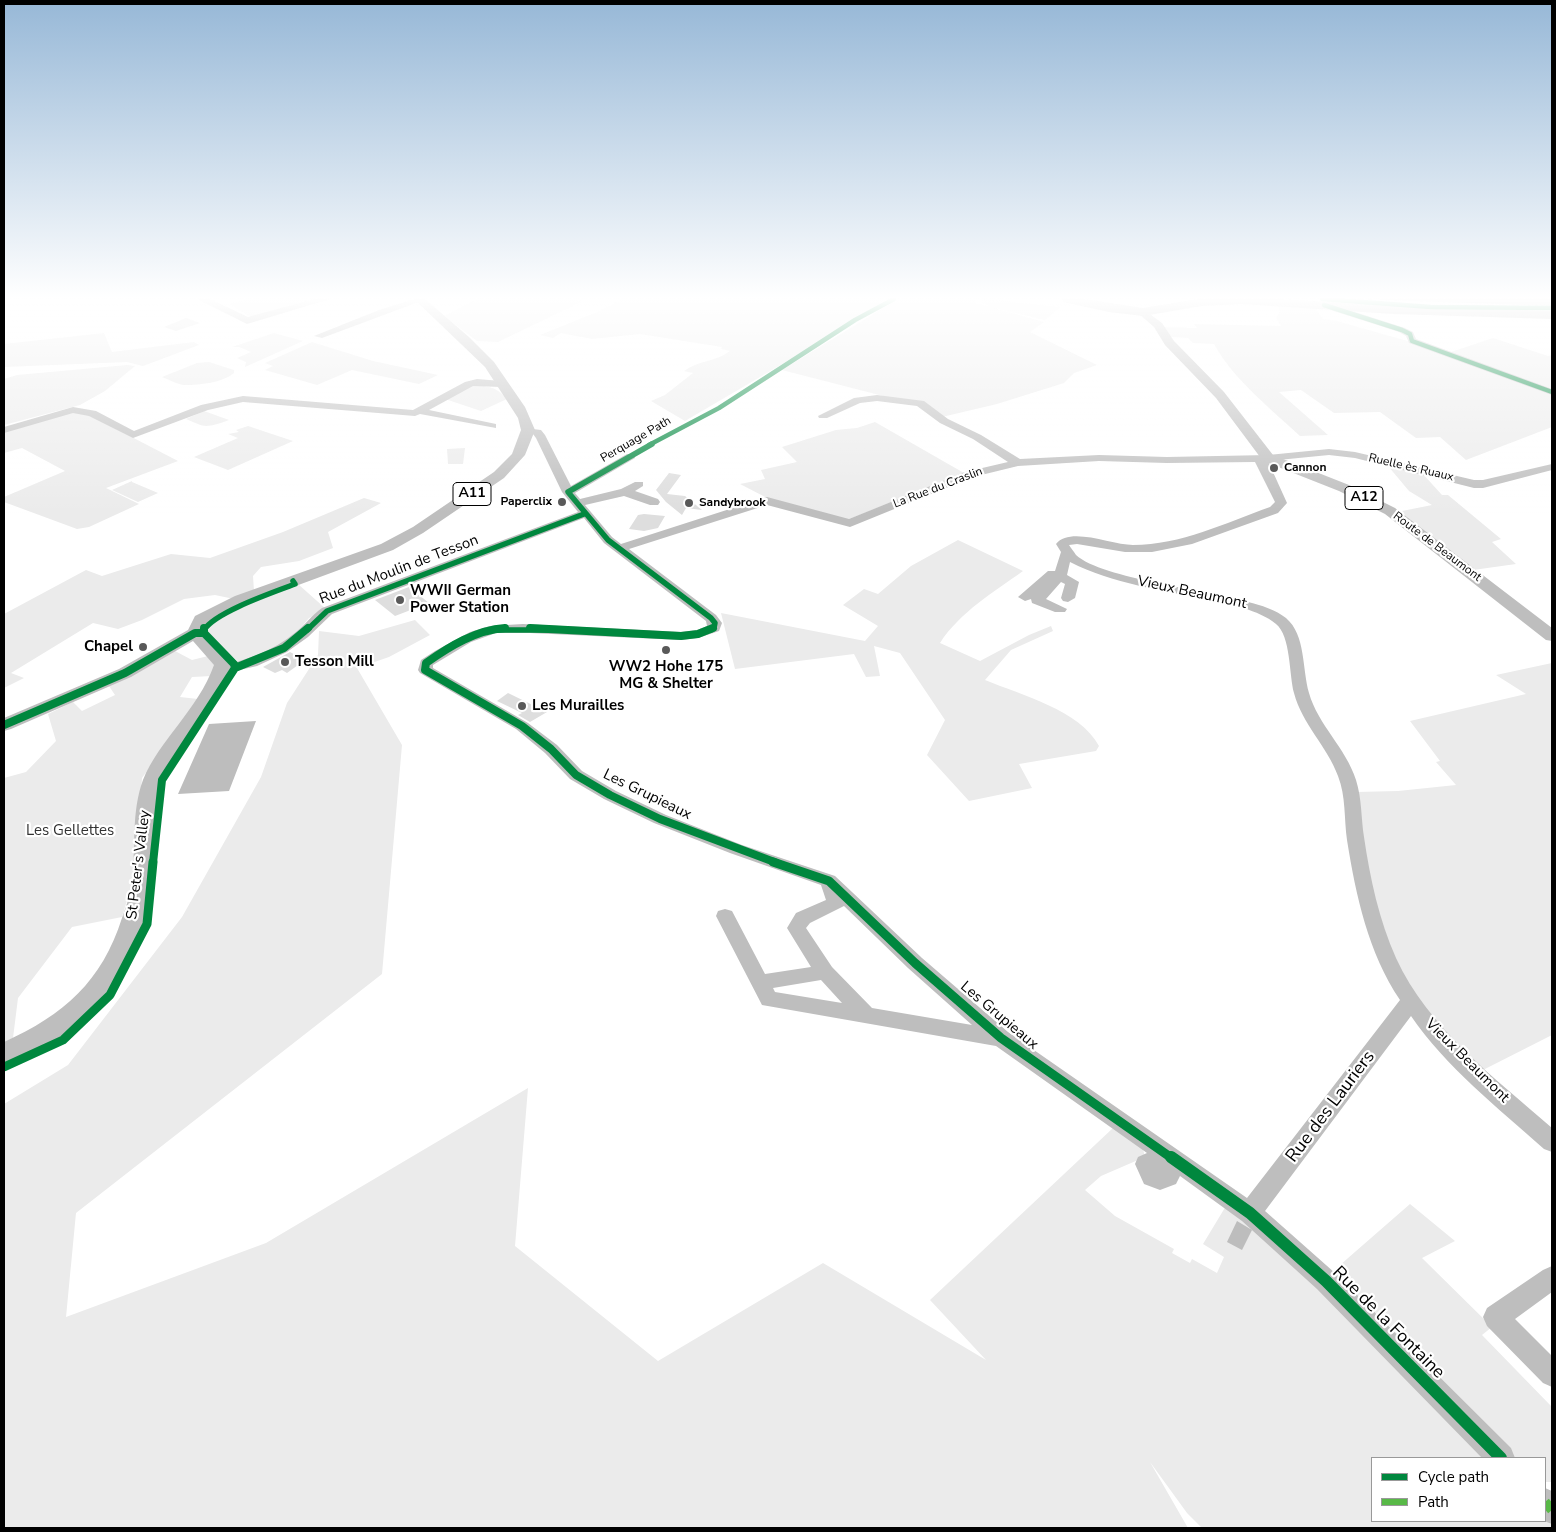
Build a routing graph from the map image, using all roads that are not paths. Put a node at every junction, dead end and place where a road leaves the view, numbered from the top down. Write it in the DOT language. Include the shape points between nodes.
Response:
graph roads {
  1 [pos="492,370"];
  2 [pos="1196,370"];
  3 [pos="1493,370"];
  4 [pos="501,384"];
  5 [pos="1552,392"];
  6 [pos="419,411"];
  7 [pos="823,416"];
  8 [pos="492,426"];
  9 [pos="4,430"];
  10 [pos="528,430"];
  11 [pos="631,456"];
  12 [pos="1268,458"];
  13 [pos="1018,463"];
  14 [pos="1552,467"];
  15 [pos="639,484"];
  16 [pos="568,492"];
  17 [pos="625,492"];
  18 [pos="654,502"];
  19 [pos="580,508"];
  20 [pos="620,548"];
  21 [pos="1066,554"];
  22 [pos="1060,576"];
  23 [pos="1025,597"];
  24 [pos="1064,603"];
  25 [pos="196,633"];
  26 [pos="1552,636"];
  27 [pos="222,670"];
  28 [pos="4,725"];
  29 [pos="829,881"];
  30 [pos="725,916"];
  31 [pos="825,972"];
  32 [pos="760,982"];
  33 [pos="1411,1001"];
  34 [pos="866,1015"];
  35 [pos="1001,1038"];
  36 [pos="4,1053"];
  37 [pos="1552,1142"];
  38 [pos="1250,1213"];
  39 [pos="1552,1278"];
  40 [pos="1552,1374"];
  41 [pos="1500,1457"];
  1 -- 4 [label="main road"];
  2 -- 12 [label="main road" via="1220,395"];
  3 -- 5 [label="street"];
  4 -- 6 [label="street" via="469,384"];
  4 -- 10 [label="main road" via="526,418"];
  6 -- 8 [label="street"];
  6 -- 9 [label="street" via="411,413 243,399 205,407 133,435 92,413 73,410"];
  7 -- 13 [label="street" via="858,400 877,398 920,403 944,421"];
  10 -- 16 [label="street" via="537,432 541,437"];
  10 -- 25 [label="main road, A11" via="518,455 500,475 418,530 386,547 241,600 201,620"];
  11 -- 16 [label="street, Perquage Path"];
  12 -- 13 [label="street, La Rue du Craslin" via="1099,458"];
  12 -- 14 [label="street, Ruelle ès Ruaux" via="1320,451 1347,454 1474,484"];
  12 -- 21 [label="street" via="1260,460 1279,495 1281,503 1274,510 1202,536 1150,548 1121,548 1069,539 1062,544"];
  12 -- 26 [label="main road, Route de Beaumont / A12" via="1344,488 1390,511"];
  13 -- 20 [label="street, La Rue du Craslin" via="969,474 850,523 767,501"];
  15 -- 17 [label="street"];
  16 -- 19 [label="street"];
  17 -- 18 [label="street"];
  17 -- 19 [label="street, Rue du Moulin de Tesson"];
  19 -- 20 [label="street, Les Grupieaux" via="608,540"];
  19 -- 27 [label="street, Rue du Moulin de Tesson" via="327,611 286,647 235,668"];
  20 -- 29 [label="street, Les Grupieaux" via="711,618 714,628 696,635 671,636 498,629 484,632 434,657 426,663 424,670 522,726 576,775 610,795 736,850"];
  21 -- 22 [label="street"];
  21 -- 33 [label="street, Vieux Beaumont" via="1090,567 1129,580 1243,603 1283,623 1294,648 1296,673 1304,701 1350,786 1356,846 1367,896 1388,960"];
  22 -- 23 [label="street" via="1054,574"];
  22 -- 24 [label="street" via="1072,582"];
  22 -- 24 [label="street" via="1037,600"];
  25 -- 27 [label="main road" via="219,658"];
  25 -- 28 [label="main road" via="125,673"];
  27 -- 36 [label="main road" via="152,782 146,803 143,883 131,929 117,962 102,987 72,1015 52,1030"];
  29 -- 31 [label="street" via="836,903 803,918 796,928"];
  29 -- 35 [label="street, Les Grupieaux" via="915,963"];
  30 -- 32 [label="street"];
  31 -- 32 [label="street"];
  31 -- 34 [label="street"];
  32 -- 34 [label="street" via="769,999"];
  33 -- 37 [label="street, Vieux Beaumont" via="1432,1029 1484,1082"];
  33 -- 38 [label="street, Rue des Lauriers"];
  34 -- 35 [label="street"];
  35 -- 38 [label="street, Les Grupieaux" via="1168,1159"];
  38 -- 41 [label="street, Rue de la Fontaine" via="1326,1281"];
  39 -- 40 [label="street" via="1496,1318"];
}
